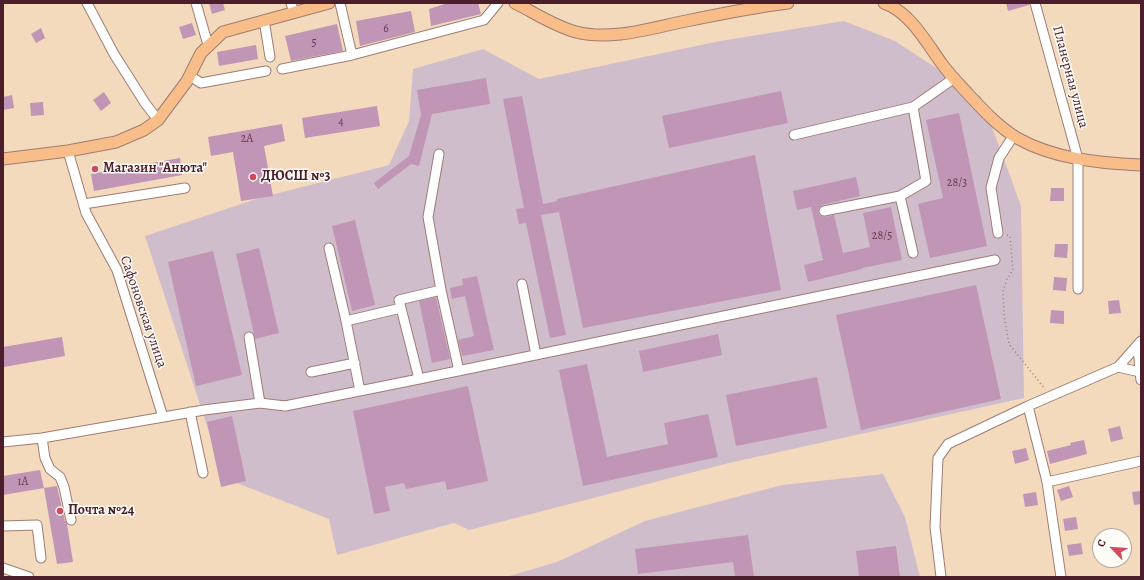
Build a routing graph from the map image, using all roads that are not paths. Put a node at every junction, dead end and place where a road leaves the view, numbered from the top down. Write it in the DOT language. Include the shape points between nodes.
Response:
graph roads {
  1 [pos="87,3"];
  2 [pos="196,3"];
  3 [pos="329,3"];
  4 [pos="340,3"];
  5 [pos="498,3"];
  6 [pos="515,3"];
  7 [pos="788,3"];
  8 [pos="884,3"];
  9 [pos="1035,3"];
  10 [pos="748,6"];
  11 [pos="292,8"];
  12 [pos="264,20"];
  13 [pos="208,45"];
  14 [pos="352,56"];
  15 [pos="270,57"];
  16 [pos="282,69"];
  17 [pos="266,72"];
  18 [pos="190,76"];
  19 [pos="953,79"];
  20 [pos="912,107"];
  21 [pos="158,120"];
  22 [pos="794,135"];
  23 [pos="1014,135"];
  24 [pos="68,152"];
  25 [pos="439,154"];
  26 [pos="3,159"];
  27 [pos="1078,159"];
  28 [pos="1141,165"];
  29 [pos="185,188"];
  30 [pos="900,196"];
  31 [pos="84,204"];
  32 [pos="824,210"];
  33 [pos="998,233"];
  34 [pos="329,248"];
  35 [pos="913,253"];
  36 [pos="995,260"];
  37 [pos="522,284"];
  38 [pos="441,290"];
  39 [pos="1078,290"];
  40 [pos="401,308"];
  41 [pos="346,321"];
  42 [pos="249,337"];
  43 [pos="1140,343"];
  44 [pos="536,355"];
  45 [pos="355,363"];
  46 [pos="1118,367"];
  47 [pos="459,371"];
  48 [pos="311,372"];
  49 [pos="1140,376"];
  50 [pos="419,379"];
  51 [pos="360,391"];
  52 [pos="260,403"];
  53 [pos="1028,406"];
  54 [pos="190,412"];
  55 [pos="163,417"];
  56 [pos="42,438"];
  57 [pos="3,442"];
  58 [pos="1141,461"];
  59 [pos="203,473"];
  60 [pos="1047,482"];
  61 [pos="71,520"];
  62 [pos="3,526"];
  63 [pos="41,558"];
  64 [pos="3,568"];
  65 [pos="29,577"];
  66 [pos="941,577"];
  67 [pos="1061,577"];
  1 -- 21 [label="street" via="114,54"];
  2 -- 13 [label="street"];
  3 -- 11 [label="main road"];
  4 -- 14 [label="street"];
  5 -- 14 [label="street" via="484,20"];
  6 -- 10 [label="main road" via="575,32 618,35"];
  7 -- 10 [label="main road"];
  8 -- 19 [label="main road" via="897,9 910,21"];
  9 -- 27 [label="street, Планерная улица"];
  11 -- 12 [label="main road"];
  12 -- 13 [label="main road" via="223,32"];
  12 -- 15 [label="street"];
  13 -- 18 [label="main road" via="201,52"];
  14 -- 16 [label="street"];
  17 -- 18 [label="street" via="201,83"];
  18 -- 21 [label="main road"];
  19 -- 20 [label="street"];
  19 -- 23 [label="main road" via="990,116"];
  20 -- 22 [label="street"];
  20 -- 30 [label="street" via="926,181"];
  21 -- 24 [label="main road" via="144,130 116,142"];
  23 -- 27 [label="main road" via="1048,151"];
  23 -- 33 [label="street" via="1000,158 991,188"];
  24 -- 26 [label="main road"];
  24 -- 31 [label="street, Сафоновская улица"];
  25 -- 38 [label="street" via="428,217"];
  27 -- 28 [label="main road"];
  27 -- 39 [label="street, Планерная улица"];
  29 -- 31 [label="street"];
  30 -- 32 [label="street"];
  30 -- 35 [label="street"];
  31 -- 55 [label="street, Сафоновская улица" via="86,213 117,270"];
  34 -- 41 [label="street"];
  36 -- 44 [label="street"];
  37 -- 44 [label="street"];
  38 -- 40 [label="street" via="399,300"];
  38 -- 47 [label="street"];
  40 -- 41 [label="street"];
  40 -- 50 [label="street"];
  41 -- 45 [label="street"];
  42 -- 52 [label="street"];
  43 -- 46 [label="street"];
  43 -- 49 [label="street"];
  44 -- 47 [label="street"];
  45 -- 48 [label="street"];
  45 -- 51 [label="street"];
  46 -- 49 [label="street"];
  46 -- 53 [label="street"];
  47 -- 50 [label="street"];
  50 -- 51 [label="street"];
  51 -- 52 [label="street" via="285,406"];
  52 -- 54 [label="street"];
  53 -- 60 [label="street"];
  53 -- 66 [label="street" via="948,444 938,458 935,527"];
  54 -- 55 [label="street"];
  54 -- 59 [label="street"];
  55 -- 56 [label="street"];
  56 -- 57 [label="street"];
  56 -- 61 [label="street" via="45,458 50,469 60,477 64,486"];
  58 -- 60 [label="street"];
  60 -- 67 [label="street"];
  62 -- 63 [label="street" via="37,525"];
  64 -- 65 [label="street"];
}
